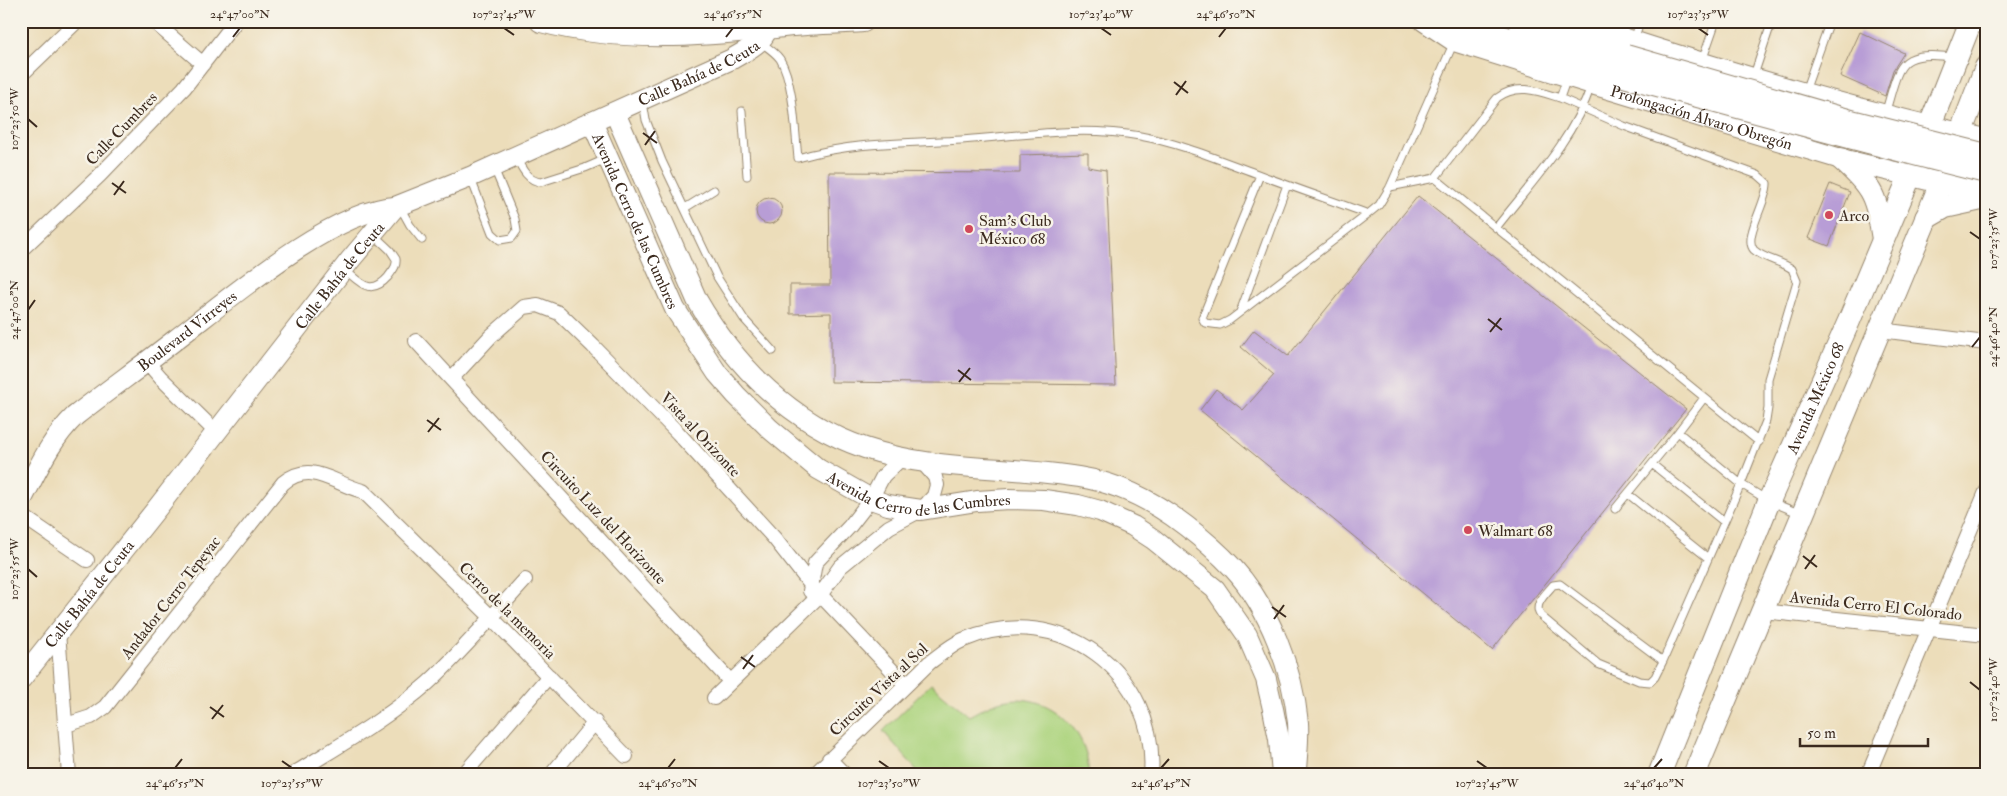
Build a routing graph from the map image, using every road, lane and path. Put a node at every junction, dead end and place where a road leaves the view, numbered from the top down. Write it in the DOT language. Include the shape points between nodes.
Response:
graph roads {
  1 [pos="77,21"];
  2 [pos="153,21"];
  3 [pos="236,21"];
  4 [pos="541,21"];
  5 [pos="862,21"];
  6 [pos="1424,21"];
  7 [pos="1519,21"];
  8 [pos="1640,21"];
  9 [pos="1716,21"];
  10 [pos="1772,21"];
  11 [pos="1830,21"];
  12 [pos="1971,21"];
  13 [pos="1581,23"];
  14 [pos="1454,29"];
  15 [pos="766,30"];
  16 [pos="1627,58"];
  17 [pos="1957,58"];
  18 [pos="1702,62"];
  19 [pos="204,64"];
  20 [pos="21,75"];
  21 [pos="1568,76"];
  22 [pos="1753,78"];
  23 [pos="1592,84"];
  24 [pos="1983,87"];
  25 [pos="1804,94"];
  26 [pos="1560,98"];
  27 [pos="643,99"];
  28 [pos="1583,109"];
  29 [pos="742,111"];
  30 [pos="614,113"];
  31 [pos="1884,116"];
  32 [pos="592,122"];
  33 [pos="1929,126"];
  34 [pos="1960,133"];
  35 [pos="1986,139"];
  36 [pos="1986,155"];
  37 [pos="516,156"];
  38 [pos="607,158"];
  39 [pos="1841,159"];
  40 [pos="494,166"];
  41 [pos="1986,172"];
  42 [pos="1260,175"];
  43 [pos="748,176"];
  44 [pos="1910,176"];
  45 [pos="470,177"];
  46 [pos="1435,178"];
  47 [pos="1941,183"];
  48 [pos="1287,185"];
  49 [pos="1390,187"];
  50 [pos="714,190"];
  51 [pos="1986,194"];
  52 [pos="1986,198"];
  53 [pos="397,206"];
  54 [pos="685,208"];
  55 [pos="1368,214"];
  56 [pos="1926,218"];
  57 [pos="1496,228"];
  58 [pos="373,233"];
  59 [pos="1883,239"];
  60 [pos="422,240"];
  61 [pos="21,250"];
  62 [pos="344,269"];
  63 [pos="1240,313"];
  64 [pos="1880,330"];
  65 [pos="416,341"];
  66 [pos="1986,343"];
  67 [pos="773,351"];
  68 [pos="147,362"];
  69 [pos="452,378"];
  70 [pos="1704,398"];
  71 [pos="216,432"];
  72 [pos="1678,432"];
  73 [pos="1759,442"];
  74 [pos="901,459"];
  75 [pos="922,462"];
  76 [pos="1652,464"];
  77 [pos="1741,484"];
  78 [pos="363,491"];
  79 [pos="1986,492"];
  80 [pos="1628,494"];
  81 [pos="871,499"];
  82 [pos="1769,501"];
  83 [pos="21,502"];
  84 [pos="1615,509"];
  85 [pos="920,510"];
  86 [pos="1801,514"];
  87 [pos="21,515"];
  88 [pos="1724,522"];
  89 [pos="1708,558"];
  90 [pos="87,560"];
  91 [pos="526,580"];
  92 [pos="816,589"];
  93 [pos="1762,611"];
  94 [pos="491,617"];
  95 [pos="1928,628"];
  96 [pos="58,632"];
  97 [pos="1986,635"];
  98 [pos="1663,661"];
  99 [pos="549,676"];
  100 [pos="21,679"];
  101 [pos="730,681"];
  102 [pos="906,685"];
  103 [pos="714,698"];
  104 [pos="595,722"];
  105 [pos="66,725"];
  106 [pos="626,756"];
  107 [pos="829,760"];
  108 [pos="68,775"];
  109 [pos="292,775"];
  110 [pos="463,775"];
  111 [pos="551,775"];
  112 [pos="814,775"];
  113 [pos="845,775"];
  114 [pos="1151,775"];
  115 [pos="1282,775"];
  116 [pos="1294,775"];
  117 [pos="1659,775"];
  118 [pos="1694,775"];
  119 [pos="1868,775"];
  1 -- 20 [label="street"];
  2 -- 19 [label="street"];
  3 -- 19 [label="street, Calle Cumbres"];
  4 -- 15 [label="main road" via="566,28 640,36"];
  5 -- 15 [label="main road"];
  6 -- 14 [label="street, Prolongación Álvaro Obregón"];
  7 -- 16 [label="main road, Prolongación Álvaro Obregón"];
  8 -- 16 [label="lane"];
  9 -- 18 [label="lane"];
  10 -- 22 [label="lane"];
  11 -- 25 [label="lane"];
  12 -- 17 [label="main road, Avenida México 68"];
  13 -- 16 [label="street, Prolongación Álvaro Obregón"];
  14 -- 16 [label="main road, Prolongación Álvaro Obregón"];
  14 -- 21 [label="street, Prolongación Álvaro Obregón"];
  14 -- 49 [label="lane"];
  15 -- 27 [label="street, Calle Bahía de Ceuta" via="732,59"];
  15 -- 42 [label="lane" via="784,68 792,102 798,158 821,151 876,144 1097,132 1138,135"];
  16 -- 18 [label="street, Prolongación Álvaro Obregón"];
  16 -- 36 [label="main road, Prolongación Álvaro Obregón, bridge"];
  16 -- 41 [label="main road, Prolongación Álvaro Obregón, bridge" via="1768,114 1852,139"];
  17 -- 31 [label="lane" via="1929,54 1903,64"];
  17 -- 33 [label="main road, Avenida México 68"];
  18 -- 22 [label="street, Prolongación Álvaro Obregón"];
  19 -- 61 [label="street, Calle Cumbres" via="100,175"];
  21 -- 23 [label="street, Prolongación Álvaro Obregón"];
  21 -- 26 [label="lane"];
  22 -- 25 [label="street, Prolongación Álvaro Obregón"];
  23 -- 28 [label="lane"];
  23 -- 39 [label="street, Prolongación Álvaro Obregón"];
  24 -- 34 [label="main road, Avenida México 68"];
  25 -- 31 [label="street, Prolongación Álvaro Obregón"];
  26 -- 28 [label="lane"];
  26 -- 46 [label="lane" via="1528,89 1504,93 1489,106"];
  27 -- 30 [label="street, Calle Bahía de Ceuta"];
  27 -- 54 [label="lane" via="651,133"];
  28 -- 57 [label="lane" via="1567,136"];
  28 -- 73 [label="lane" via="1758,175 1766,183 1766,195 1750,238 1751,245 1756,251 1792,269 1797,281 1768,379 1768,408"];
  29 -- 43 [label="lane"];
  30 -- 32 [label="street, Calle Bahía de Ceuta"];
  30 -- 74 [label="street, Avenida Cerro de las Cumbres" via="697,300 740,363 807,420 863,448"];
  31 -- 33 [label="street, Prolongación Álvaro Obregón"];
  32 -- 37 [label="street, Calle Bahía de Ceuta"];
  32 -- 38 [label="street, Avenida Cerro de las Cumbres"];
  33 -- 34 [label="street, Prolongación Álvaro Obregón"];
  33 -- 44 [label="main road, Avenida México 68"];
  34 -- 35 [label="street, Prolongación Álvaro Obregón"];
  34 -- 47 [label="main road, Avenida México 68"];
  37 -- 38 [label="lane" via="536,182"];
  37 -- 40 [label="street, Calle Bahía de Ceuta"];
  38 -- 81 [label="street, Avenida Cerro de las Cumbres" via="676,309 717,373 790,447 818,469"];
  39 -- 44 [label="street, Prolongación Álvaro Obregón"];
  39 -- 59 [label="main road" via="1870,189 1876,202"];
  40 -- 45 [label="street, Calle Bahía de Ceuta"];
  40 -- 45 [label="lane" via="515,219 517,231 512,238 500,240 492,233"];
  42 -- 48 [label="lane"];
  42 -- 63 [label="lane" via="1202,318 1206,323 1220,325"];
  44 -- 47 [label="street, Prolongación Álvaro Obregón"];
  44 -- 59 [label="main road, Avenida México 68"];
  45 -- 53 [label="street, Calle Bahía de Ceuta"];
  46 -- 49 [label="lane"];
  46 -- 57 [label="lane"];
  47 -- 51 [label="street, Prolongación Álvaro Obregón"];
  47 -- 56 [label="main road, Avenida México 68"];
  48 -- 55 [label="lane"];
  48 -- 63 [label="lane"];
  49 -- 55 [label="lane" via="1379,205"];
  50 -- 54 [label="lane"];
  52 -- 56 [label="main road" via="1945,207"];
  53 -- 58 [label="street, Calle Bahía de Ceuta"];
  53 -- 60 [label="lane"];
  53 -- 68 [label="street, Boulevard Virreyes" via="366,212 282,259"];
  54 -- 67 [label="lane" via="732,302"];
  55 -- 63 [label="lane"];
  56 -- 64 [label="main road, Avenida México 68"];
  57 -- 70 [label="lane"];
  58 -- 62 [label="street, Calle Bahía de Ceuta"];
  58 -- 62 [label="lane" via="396,259 388,277 372,288"];
  59 -- 82 [label="main road, Avenida México 68"];
  62 -- 71 [label="street, Calle Bahía de Ceuta"];
  64 -- 66 [label="street"];
  64 -- 86 [label="main road, Avenida México 68"];
  65 -- 69 [label="street, Circuito Luz del Horizonte"];
  68 -- 71 [label="street"];
  68 -- 83 [label="street, Boulevard Virreyes" via="60,430"];
  69 -- 92 [label="street, Vista al Orizonte" via="524,306 538,305 558,313 678,434 775,539"];
  69 -- 101 [label="street, Circuito Luz del Horizonte"];
  70 -- 72 [label="lane"];
  70 -- 73 [label="lane"];
  71 -- 96 [label="street, Calle Bahía de Ceuta"];
  72 -- 76 [label="lane"];
  72 -- 77 [label="lane"];
  73 -- 77 [label="lane"];
  74 -- 75 [label="street, Avenida Cerro de las Cumbres"];
  74 -- 81 [label="street" via="883,476"];
  75 -- 85 [label="street" via="935,477 937,485 934,496"];
  75 -- 116 [label="street, Avenida Cerro de las Cumbres" via="1056,474 1105,483 1171,515 1204,540 1250,589 1277,642 1298,722"];
  76 -- 80 [label="lane"];
  76 -- 88 [label="lane"];
  77 -- 82 [label="lane"];
  77 -- 88 [label="lane"];
  78 -- 94 [label="street, Cerro de la memoria"];
  78 -- 105 [label="street, Andador Cerro Tepeyac" via="323,475 300,474 283,483 105,707 91,717"];
  79 -- 95 [label="street"];
  80 -- 84 [label="lane"];
  80 -- 89 [label="lane"];
  81 -- 85 [label="street, Avenida Cerro de las Cumbres"];
  81 -- 92 [label="street" via="815,563"];
  82 -- 86 [label="lane"];
  82 -- 117 [label="main road, Avenida México 68"];
  85 -- 92 [label="street" via="889,527"];
  85 -- 115 [label="street, Avenida Cerro de las Cumbres" via="1008,499 1044,500 1100,511 1134,526 1153,539 1215,589 1247,635 1266,679 1279,739"];
  86 -- 93 [label="main road, Avenida México 68"];
  87 -- 90 [label="street"];
  88 -- 89 [label="lane"];
  89 -- 98 [label="lane"];
  91 -- 94 [label="street"];
  92 -- 101 [label="street" via="806,609"];
  92 -- 102 [label="street, Vista al Orizonte"];
  93 -- 95 [label="street, Avenida Cerro El Colorado"];
  93 -- 118 [label="main road, Avenida México 68"];
  94 -- 99 [label="street, Cerro de la memoria"];
  94 -- 109 [label="street" via="427,684"];
  95 -- 97 [label="street, Avenida Cerro El Colorado"];
  95 -- 119 [label="street"];
  96 -- 100 [label="street, Calle Bahía de Ceuta"];
  96 -- 105 [label="street"];
  98 -- 98 [label="lane" via="1560,584 1553,585 1538,604 1541,616 1598,664 1645,683 1655,677"];
  99 -- 104 [label="street, Cerro de la memoria"];
  99 -- 110 [label="street"];
  101 -- 103 [label="street"];
  102 -- 107 [label="street, Circuito Vista al Sol"];
  102 -- 114 [label="street, Circuito Vista al Sol" via="961,640 1014,628 1050,631 1080,643 1111,664 1133,693 1147,728"];
  104 -- 106 [label="street, Cerro de la memoria"];
  104 -- 111 [label="street"];
  105 -- 108 [label="street"];
  107 -- 112 [label="street"];
  107 -- 113 [label="street, Circuito Vista al Sol"];
}
